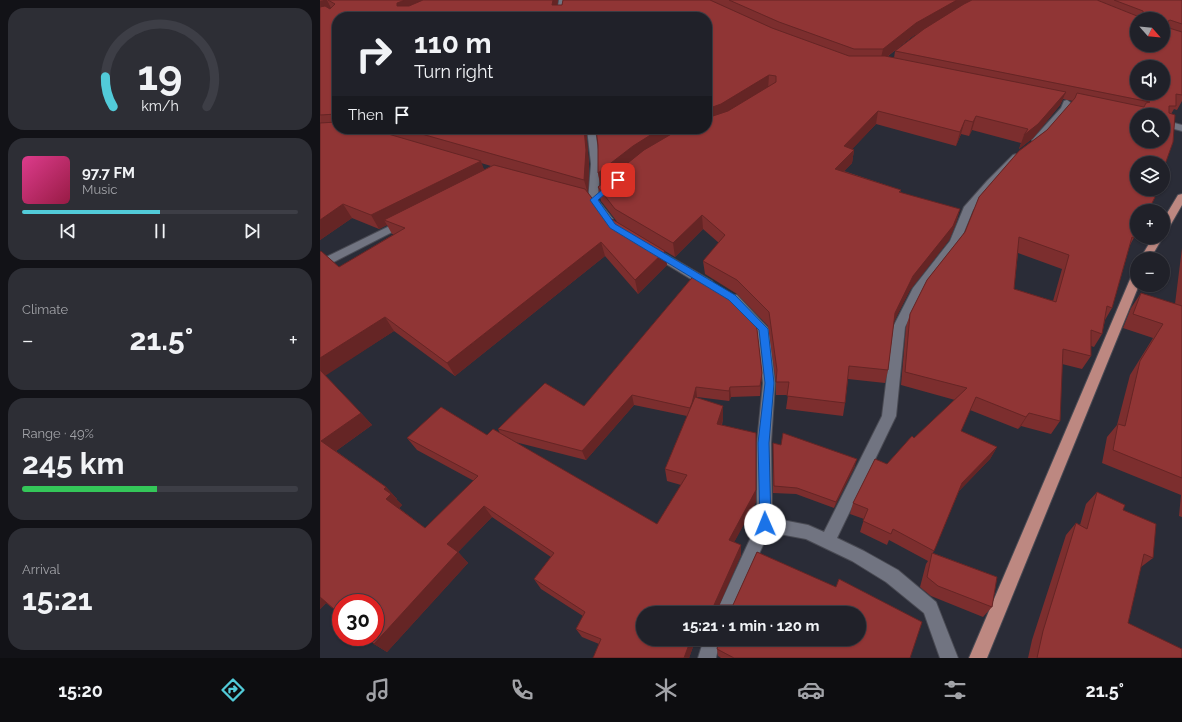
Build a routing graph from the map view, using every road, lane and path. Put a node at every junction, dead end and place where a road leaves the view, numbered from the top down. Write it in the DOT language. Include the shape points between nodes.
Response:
graph roads {
  1 [pos="562,0"];
  2 [pos="561,12"];
  3 [pos="1067,103"];
  4 [pos="1170,125"];
  5 [pos="1182,128"];
  6 [pos="592,134"];
  7 [pos="605,190"];
  8 [pos="1182,197"];
  9 [pos="589,199"];
  10 [pos="1170,217"];
  11 [pos="412,218"];
  12 [pos="619,230"];
  13 [pos="638,242"];
  14 [pos="320,265"];
  15 [pos="1131,292"];
  16 [pos="765,524"];
  17 [pos="827,541"];
  18 [pos="727,606"];
  19 [pos="710,646"];
  20 [pos="707,658"];
  21 [pos="949,658"];
  22 [pos="978,658"];
  1 -- 2 [label="street"];
  3 -- 17 [label="street" via="1065,109 1037,141 1010,162 968,210 955,242 917,291 899,327 889,416"];
  4 -- 5 [label="street"];
  6 -- 9 [label="street" via="597,174"];
  7 -- 9 [label="street"];
  8 -- 10 [label="main road"];
  9 -- 12 [label="street"];
  11 -- 14 [label="street"];
  13 -- 16 [label="street" via="732,298 764,329 770,383 764,443"];
  15 -- 22 [label="main road"];
  16 -- 17 [label="street" via="808,532"];
  16 -- 18 [label="street"];
  17 -- 21 [label="street" via="892,576 930,608"];
  19 -- 20 [label="street"];
}
